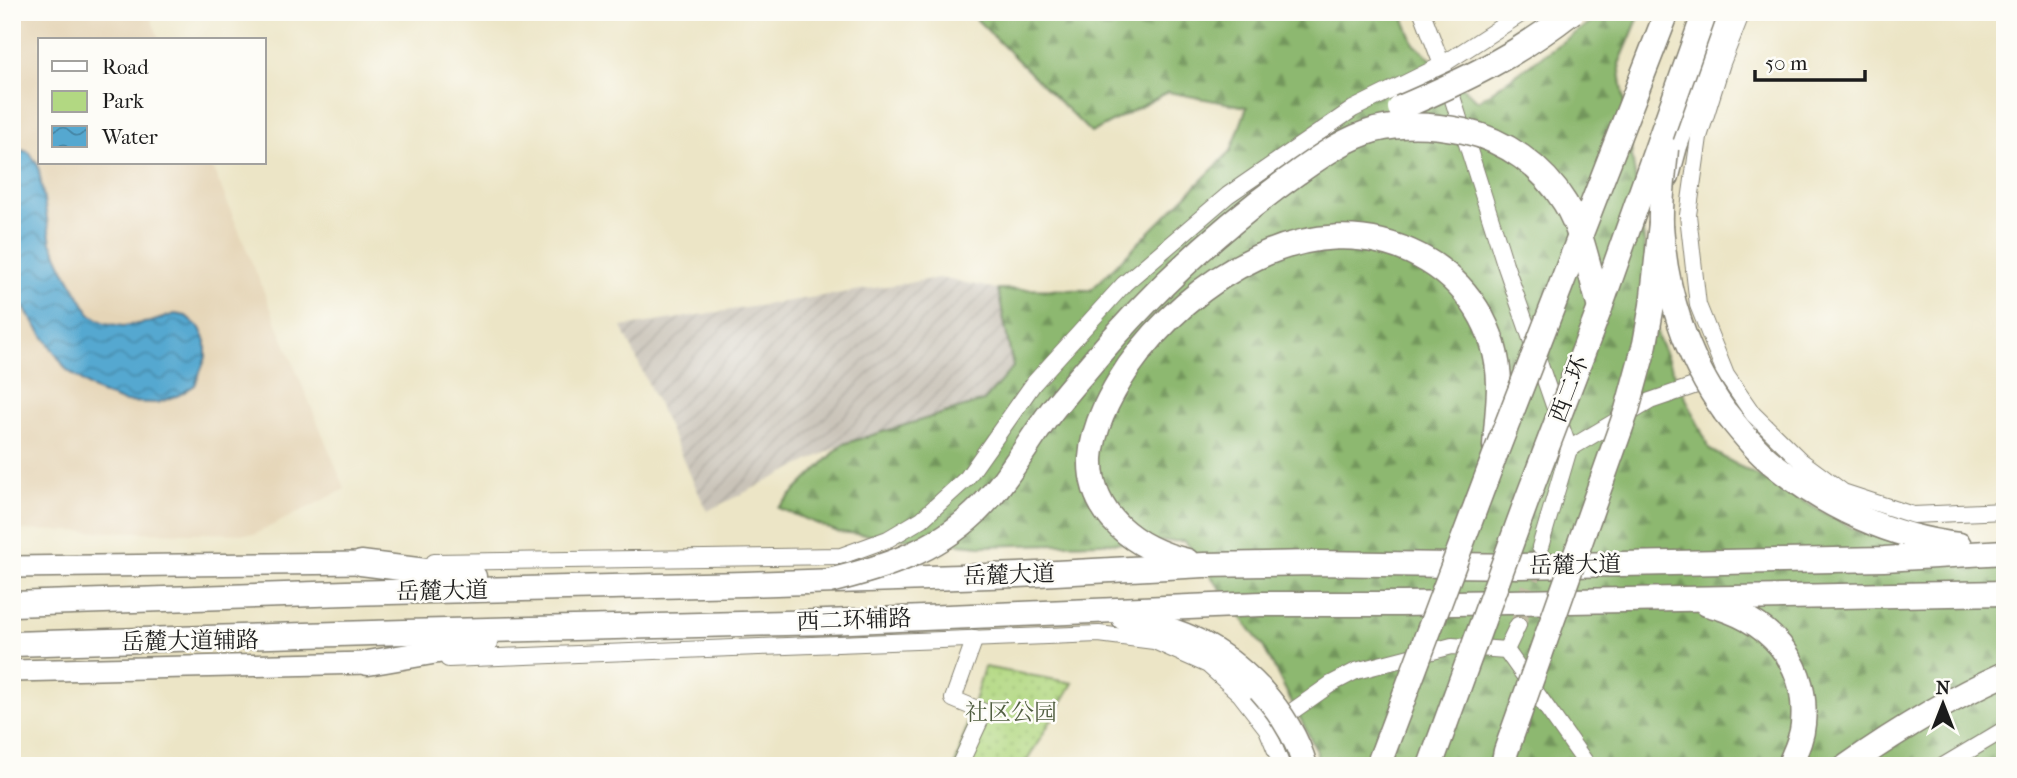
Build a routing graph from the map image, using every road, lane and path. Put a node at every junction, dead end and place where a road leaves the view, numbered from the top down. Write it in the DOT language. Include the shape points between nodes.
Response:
graph roads {
  1 [pos="1422,12"];
  2 [pos="1524,12"];
  3 [pos="1572,12"];
  4 [pos="1667,12"];
  5 [pos="1705,12"];
  6 [pos="1724,12"];
  7 [pos="1742,12"];
  8 [pos="1442,65"];
  9 [pos="1667,122"];
  10 [pos="1338,145"];
  11 [pos="1663,193"];
  12 [pos="1661,223"];
  13 [pos="1600,308"];
  14 [pos="1726,375"];
  15 [pos="1569,449"];
  16 [pos="1494,455"];
  17 [pos="2005,511"];
  18 [pos="1540,547"];
  19 [pos="2005,550"];
  20 [pos="360,563"];
  21 [pos="1204,565"];
  22 [pos="12,567"];
  23 [pos="829,581"];
  24 [pos="562,588"];
  25 [pos="2005,593"];
  26 [pos="1679,598"];
  27 [pos="12,604"];
  28 [pos="1074,611"];
  29 [pos="1518,625"];
  30 [pos="565,629"];
  31 [pos="975,638"];
  32 [pos="12,644"];
  33 [pos="1506,650"];
  34 [pos="368,663"];
  35 [pos="12,671"];
  36 [pos="2005,674"];
  37 [pos="1445,728"];
  38 [pos="1267,729"];
  39 [pos="2005,729"];
  40 [pos="959,766"];
  41 [pos="1282,766"];
  42 [pos="1305,766"];
  43 [pos="1378,766"];
  44 [pos="1430,766"];
  45 [pos="1441,766"];
  46 [pos="1503,766"];
  47 [pos="1588,766"];
  48 [pos="1789,766"];
  49 [pos="1847,766"];
  50 [pos="1943,766"];
  1 -- 8 [label="street"];
  2 -- 8 [label="street"];
  3 -- 10 [label="highway, bridge" via="1479,73 1381,117"];
  4 -- 16 [label="highway, bridge"];
  5 -- 9 [label="highway, 西二环, bridge"];
  6 -- 11 [label="highway, bridge" via="1675,146"];
  7 -- 14 [label="street" via="1699,138 1688,215 1698,305"];
  8 -- 15 [label="street"];
  8 -- 20 [label="street" via="1353,109 1228,195 1134,275 1034,383 967,478 922,519 888,539 841,556"];
  9 -- 11 [label="highway, bridge"];
  9 -- 13 [label="highway, 西二环, bridge"];
  10 -- 13 [label="highway, bridge" via="1376,130 1444,127 1496,140 1514,151 1548,180 1565,203"];
  10 -- 23 [label="highway, bridge" via="1262,198 1174,273 1086,369 974,514 912,556"];
  11 -- 12 [label="highway, bridge"];
  12 -- 19 [label="highway, bridge" via="1680,324 1710,390 1771,463 1828,502 1896,533"];
  12 -- 46 [label="highway, bridge" via="1645,344 1627,410"];
  13 -- 37 [label="highway, 西二环, bridge"];
  14 -- 15 [label="street" via="1650,401"];
  14 -- 17 [label="street" via="1753,414 1801,461 1843,492 1913,514"];
  15 -- 18 [label="street"];
  16 -- 21 [label="highway" via="1499,383 1496,356 1472,301 1445,272 1393,245 1347,237 1304,241 1259,257 1211,284 1164,324 1118,382 1093,440 1093,480 1109,516 1123,532 1163,555"];
  16 -- 43 [label="highway, bridge"];
  19 -- 21 [label="highway, 岳麓大道" via="1884,559 1546,566"];
  20 -- 22 [label="main road"];
  20 -- 24 [label="highway"];
  21 -- 23 [label="highway, 岳麓大道"];
  23 -- 24 [label="highway, 岳麓大道"];
  24 -- 27 [label="highway, 岳麓大道"];
  25 -- 26 [label="highway, 岳麓大道"];
  26 -- 28 [label="highway, 岳麓大道"];
  26 -- 48 [label="highway" via="1742,616 1778,640 1790,658 1803,705 1803,725"];
  28 -- 30 [label="highway, 岳麓大道"];
  28 -- 42 [label="highway, bridge" via="1179,632 1224,655 1271,702 1293,735"];
  29 -- 33 [label="street"];
  30 -- 32 [label="highway, 岳麓大道"];
  30 -- 34 [label="highway"];
  31 -- 34 [label="street, 西二环辅路"];
  31 -- 38 [label="street, 西二环辅路" via="1099,634 1154,641 1208,665 1240,694"];
  31 -- 40 [label="street" via="953,699 984,712"];
  33 -- 38 [label="street" via="1452,646 1356,671"];
  33 -- 47 [label="street"];
  34 -- 35 [label="main road, 岳麓大道辅路"];
  36 -- 49 [label="highway" via="1916,720"];
  37 -- 44 [label="highway, 西二环, bridge"];
  37 -- 45 [label="highway"];
  38 -- 41 [label="street, 西二环辅路"];
  39 -- 50 [label="street"];
}
